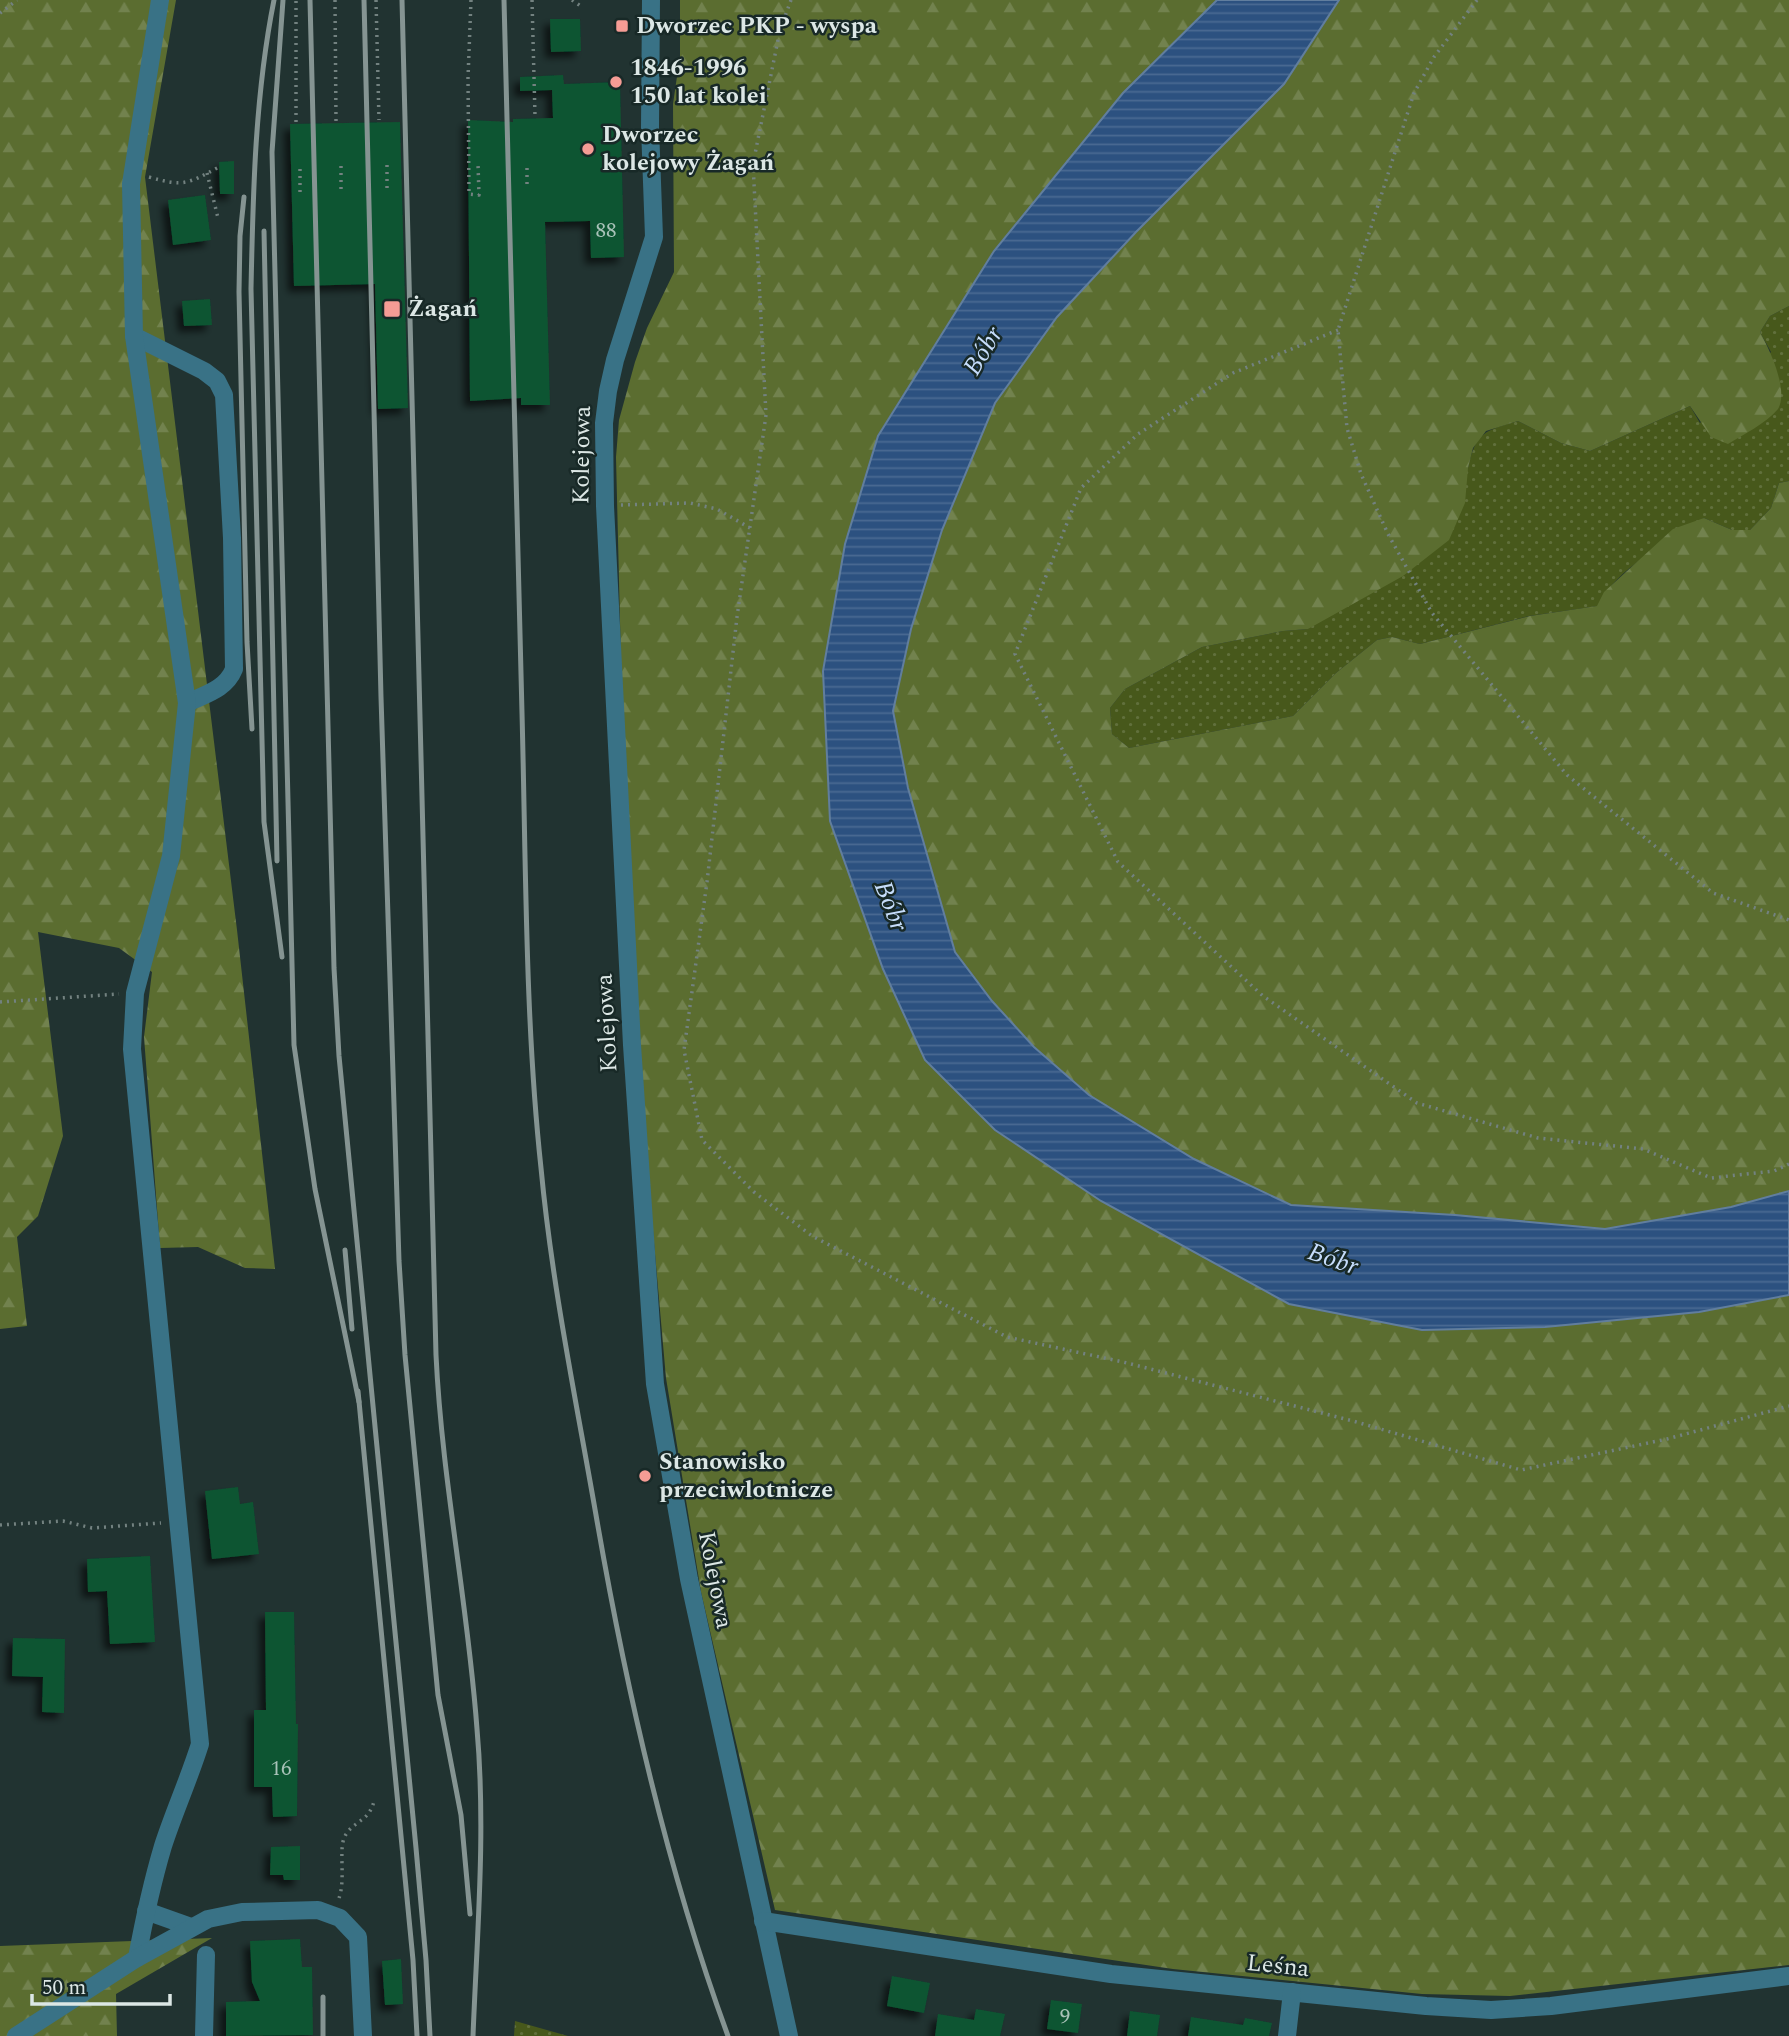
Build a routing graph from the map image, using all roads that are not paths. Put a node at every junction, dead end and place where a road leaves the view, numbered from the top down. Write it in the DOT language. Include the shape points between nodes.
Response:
graph roads {
  1 [pos="160,0"];
  2 [pos="651,0"];
  3 [pos="134,336"];
  4 [pos="187,703"];
  5 [pos="146,1911"];
  6 [pos="763,1921"];
  7 [pos="191,1927"];
  8 [pos="205,1955"];
  9 [pos="137,1958"];
  10 [pos="1789,1976"];
  11 [pos="1292,1992"];
  12 [pos="16,2036"];
  13 [pos="204,2036"];
  14 [pos="363,2036"];
  15 [pos="789,2036"];
  16 [pos="1287,2036"];
  1 -- 3 [label="street" via="133,172"];
  2 -- 6 [label="street, Kolejowa" via="654,237 615,360 604,423 632,1045 655,1384 689,1579"];
  3 -- 4 [label="street"];
  3 -- 4 [label="street" via="204,371 217,381 224,395 234,669 220,687"];
  4 -- 5 [label="street" via="171,856 135,993 132,1049 200,1744"];
  5 -- 7 [label="street"];
  5 -- 9 [label="street"];
  6 -- 11 [label="street, Leśna" via="1111,1974"];
  6 -- 15 [label="street, Kolejowa"];
  7 -- 9 [label="street"];
  7 -- 14 [label="street" via="242,1912 318,1910 340,1918 358,1937"];
  8 -- 13 [label="street"];
  9 -- 12 [label="street"];
  10 -- 11 [label="street, Leśna" via="1491,2010"];
  11 -- 16 [label="street"];
}
